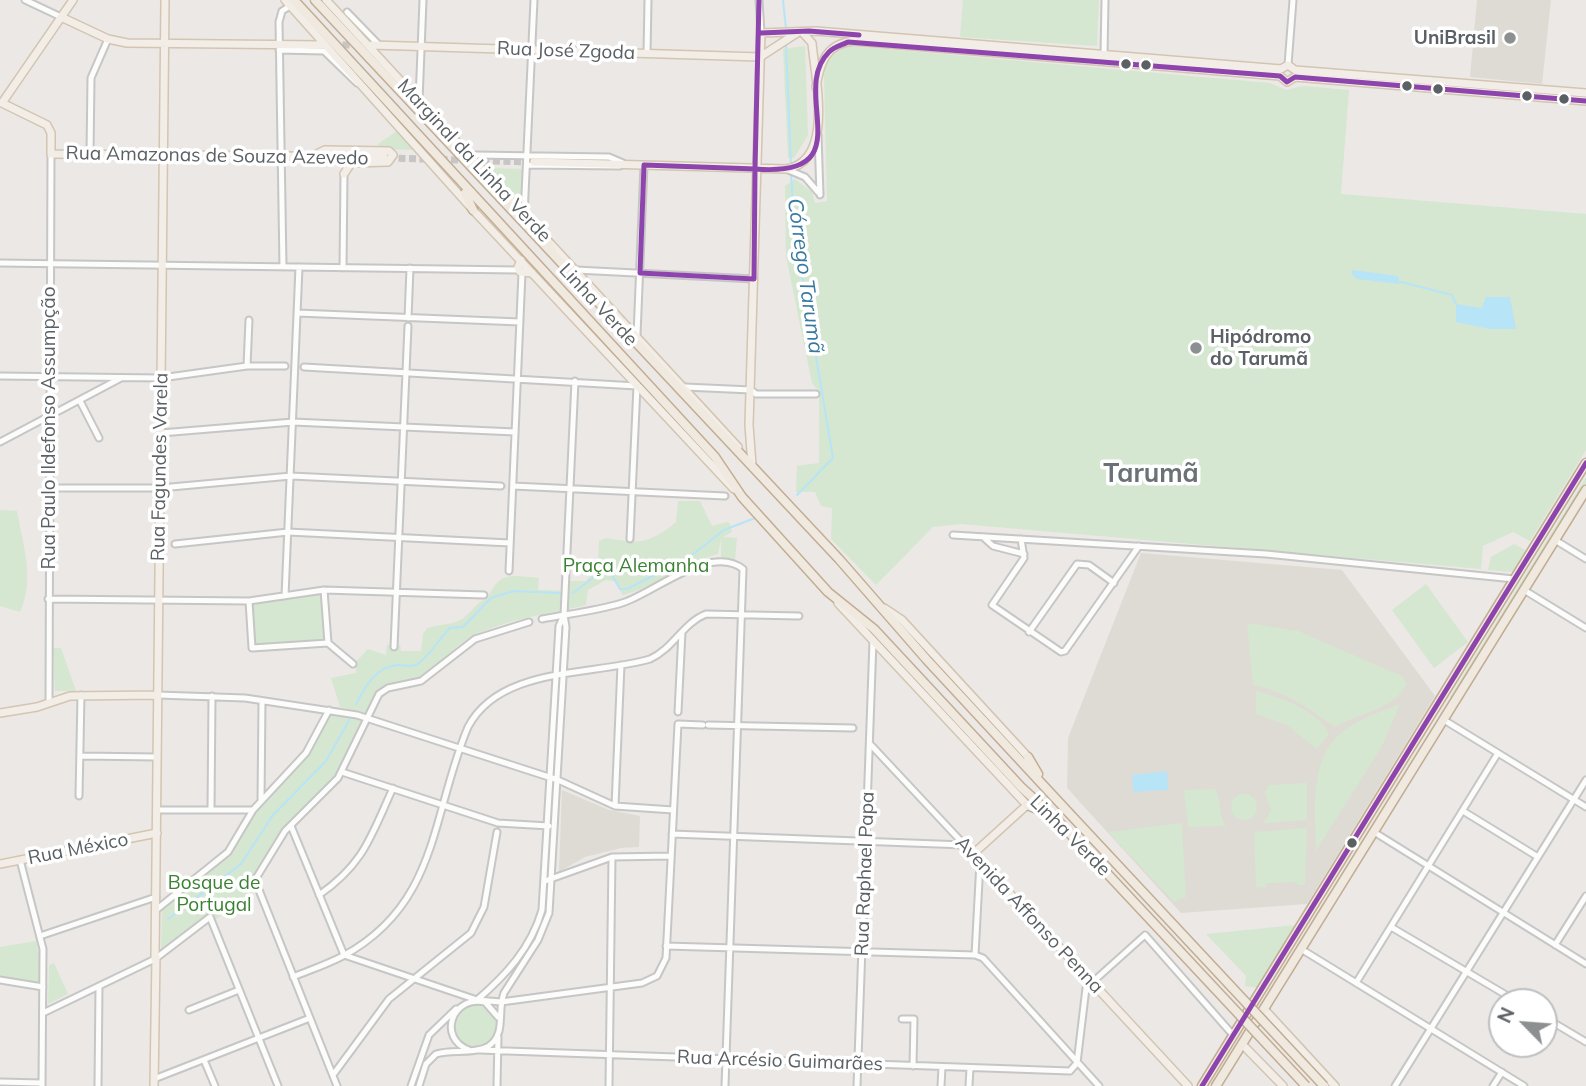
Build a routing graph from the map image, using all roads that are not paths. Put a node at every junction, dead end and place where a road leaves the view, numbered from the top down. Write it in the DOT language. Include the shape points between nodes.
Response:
graph roads {
  1 [pos="25,0"];
  2 [pos="73,0"];
  3 [pos="165,0"];
  4 [pos="315,0"];
  5 [pos="326,0"];
  6 [pos="423,0"];
  7 [pos="534,0"];
  8 [pos="648,0"];
  9 [pos="760,0"];
  10 [pos="1105,0"];
  11 [pos="1293,0"];
  12 [pos="290,2"];
  13 [pos="347,12"];
  14 [pos="61,17"];
  15 [pos="761,33"];
  16 [pos="796,33"];
  17 [pos="782,37"];
  18 [pos="108,40"];
  19 [pos="165,44"];
  20 [pos="321,45"];
  21 [pos="376,46"];
  22 [pos="279,47"];
  23 [pos="421,47"];
  24 [pos="532,50"];
  25 [pos="647,54"];
  26 [pos="1104,55"];
  27 [pos="760,57"];
  28 [pos="1288,72"];
  29 [pos="419,78"];
  30 [pos="365,87"];
  31 [pos="406,87"];
  32 [pos="816,87"];
  33 [pos="1586,93"];
  34 [pos="419,101"];
  35 [pos="1586,101"];
  36 [pos="1,103"];
  37 [pos="818,135"];
  38 [pos="51,154"];
  39 [pos="90,154"];
  40 [pos="163,155"];
  41 [pos="281,155"];
  42 [pos="475,155"];
  43 [pos="313,156"];
  44 [pos="527,156"];
  45 [pos="384,158"];
  46 [pos="531,164"];
  47 [pos="626,164"];
  48 [pos="643,165"];
  49 [pos="755,168"];
  50 [pos="792,170"];
  51 [pos="344,174"];
  52 [pos="461,184"];
  53 [pos="473,210"];
  54 [pos="524,216"];
  55 [pos="542,233"];
  56 [pos="521,260"];
  57 [pos="558,262"];
  58 [pos="0,263"];
  59 [pos="50,264"];
  60 [pos="162,265"];
  61 [pos="283,267"];
  62 [pos="299,267"];
  63 [pos="343,268"];
  64 [pos="410,268"];
  65 [pos="576,270"];
  66 [pos="520,272"];
  67 [pos="532,273"];
  68 [pos="640,273"];
  69 [pos="754,279"];
  70 [pos="297,313"];
  71 [pos="408,317"];
  72 [pos="249,320"];
  73 [pos="520,322"];
  74 [pos="408,326"];
  75 [pos="637,335"];
  76 [pos="247,366"];
  77 [pos="285,366"];
  78 [pos="304,367"];
  79 [pos="406,372"];
  80 [pos="626,375"];
  81 [pos="0,376"];
  82 [pos="50,377"];
  83 [pos="122,378"];
  84 [pos="161,378"];
  85 [pos="517,378"];
  86 [pos="575,381"];
  87 [pos="617,383"];
  88 [pos="637,386"];
  89 [pos="685,387"];
  90 [pos="751,390"];
  91 [pos="645,393"];
  92 [pos="816,394"];
  93 [pos="636,399"];
  94 [pos="80,401"];
  95 [pos="49,418"];
  96 [pos="293,422"];
  97 [pos="749,425"];
  98 [pos="404,427"];
  99 [pos="515,432"];
  100 [pos="161,433"];
  101 [pos="728,433"];
  102 [pos="99,438"];
  103 [pos="0,443"];
  104 [pos="1586,463"];
  105 [pos="752,465"];
  106 [pos="290,476"];
  107 [pos="762,478"];
  108 [pos="401,481"];
  109 [pos="501,486"];
  110 [pos="513,486"];
  111 [pos="49,488"];
  112 [pos="160,488"];
  113 [pos="570,489"];
  114 [pos="1586,490"];
  115 [pos="632,492"];
  116 [pos="725,496"];
  117 [pos="742,497"];
  118 [pos="288,532"];
  119 [pos="953,535"];
  120 [pos="983,536"];
  121 [pos="399,537"];
  122 [pos="630,539"];
  123 [pos="1021,539"];
  124 [pos="1555,540"];
  125 [pos="510,543"];
  126 [pos="175,544"];
  127 [pos="1139,546"];
  128 [pos="1024,554"];
  129 [pos="1586,559"];
  130 [pos="509,571"];
  131 [pos="1514,579"];
  132 [pos="1114,583"];
  133 [pos="324,590"];
  134 [pos="1524,590"];
  135 [pos="828,592"];
  136 [pos="396,593"];
  137 [pos="285,596"];
  138 [pos="484,596"];
  139 [pos="48,599"];
  140 [pos="159,600"];
  141 [pos="249,601"];
  142 [pos="884,608"];
  143 [pos="742,614"];
  144 [pos="564,615"];
  145 [pos="799,616"];
  146 [pos="542,619"];
  147 [pos="528,622"];
  148 [pos="1586,628"];
  149 [pos="682,632"];
  150 [pos="1029,632"];
  151 [pos="873,640"];
  152 [pos="328,643"];
  153 [pos="394,647"];
  154 [pos="887,655"];
  155 [pos="873,662"];
  156 [pos="353,664"];
  157 [pos="621,665"];
  158 [pos="560,676"];
  159 [pos="82,695"];
  160 [pos="158,695"];
  161 [pos="212,696"];
  162 [pos="262,701"];
  163 [pos="49,703"];
  164 [pos="329,710"];
  165 [pos="678,712"];
  166 [pos="0,713"];
  167 [pos="367,718"];
  168 [pos="1444,720"];
  169 [pos="738,726"];
  170 [pos="853,728"];
  171 [pos="1419,733"];
  172 [pos="1430,741"];
  173 [pos="870,744"];
  174 [pos="460,748"];
  175 [pos="1409,750"];
  176 [pos="1498,753"];
  177 [pos="80,755"];
  178 [pos="157,757"];
  179 [pos="1028,757"];
  180 [pos="1420,757"];
  181 [pos="342,772"];
  182 [pos="551,778"];
  183 [pos="558,780"];
  184 [pos="1586,780"];
  185 [pos="1044,786"];
  186 [pos="393,788"];
  187 [pos="79,796"];
  188 [pos="1573,800"];
  189 [pos="261,801"];
  190 [pos="443,805"];
  191 [pos="1027,805"];
  192 [pos="615,806"];
  193 [pos="1586,807"];
  194 [pos="157,810"];
  195 [pos="211,810"];
  196 [pos="253,810"];
  197 [pos="673,810"];
  198 [pos="1463,811"];
  199 [pos="1051,814"];
  200 [pos="291,826"];
  201 [pos="548,826"];
  202 [pos="556,826"];
  203 [pos="497,832"];
  204 [pos="1374,832"];
  205 [pos="157,833"];
  206 [pos="672,835"];
  207 [pos="734,837"];
  208 [pos="866,842"];
  209 [pos="964,845"];
  210 [pos="973,854"];
  211 [pos="671,856"];
  212 [pos="612,857"];
  213 [pos="1538,857"];
  214 [pos="20,860"];
  215 [pos="979,862"];
  216 [pos="0,864"];
  217 [pos="1429,866"];
  218 [pos="553,878"];
  219 [pos="545,881"];
  220 [pos="319,895"];
  221 [pos="1586,896"];
  222 [pos="156,897"];
  223 [pos="156,910"];
  224 [pos="1503,912"];
  225 [pos="1391,927"];
  226 [pos="40,936"];
  227 [pos="1555,945"];
  228 [pos="666,946"];
  229 [pos="730,948"];
  230 [pos="1301,949"];
  231 [pos="862,952"];
  232 [pos="975,955"];
  233 [pos="344,956"];
  234 [pos="155,959"];
  235 [pos="1586,964"];
  236 [pos="1466,971"];
  237 [pos="293,976"];
  238 [pos="415,979"];
  239 [pos="0,980"];
  240 [pos="1092,982"];
  241 [pos="1356,982"];
  242 [pos="99,986"];
  243 [pos="43,987"];
  244 [pos="613,987"];
  245 [pos="1495,988"];
  246 [pos="239,990"];
  247 [pos="456,992"];
  248 [pos="477,1000"];
  249 [pos="500,1002"];
  250 [pos="459,1006"];
  251 [pos="1264,1009"];
  252 [pos="189,1010"];
  253 [pos="43,1013"];
  254 [pos="310,1018"];
  255 [pos="499,1019"];
  256 [pos="902,1019"];
  257 [pos="1558,1025"];
  258 [pos="1431,1028"];
  259 [pos="498,1035"];
  260 [pos="1233,1035"];
  261 [pos="259,1038"];
  262 [pos="1586,1042"];
  263 [pos="1242,1044"];
  264 [pos="475,1050"];
  265 [pos="498,1051"];
  266 [pos="610,1055"];
  267 [pos="726,1059"];
  268 [pos="204,1060"];
  269 [pos="1077,1063"];
  270 [pos="858,1064"];
  271 [pos="913,1066"];
  272 [pos="942,1067"];
  273 [pos="970,1068"];
  274 [pos="1502,1072"];
  275 [pos="332,1075"];
  276 [pos="0,1082"];
  277 [pos="154,1083"];
  278 [pos="42,1085"];
  279 [pos="98,1086"];
  280 [pos="215,1086"];
  281 [pos="278,1086"];
  282 [pos="337,1086"];
  283 [pos="411,1086"];
  284 [pos="419,1086"];
  285 [pos="496,1086"];
  286 [pos="609,1086"];
  287 [pos="725,1086"];
  288 [pos="857,1086"];
  289 [pos="941,1086"];
  290 [pos="969,1086"];
  291 [pos="1099,1086"];
  292 [pos="1188,1086"];
  293 [pos="1202,1086"];
  294 [pos="1216,1086"];
  295 [pos="1283,1086"];
  296 [pos="1306,1086"];
  297 [pos="1324,1086"];
  298 [pos="1335,1086"];
  299 [pos="1395,1086"];
  300 [pos="1493,1086"];
  301 [pos="1524,1086"];
  1 -- 14 [label="street"];
  2 -- 14 [label="main road"];
  3 -- 19 [label="main road, Rua Fagundes Varela"];
  4 -- 57 [label="highway, Linha Verde"];
  5 -- 31 [label="main road, Marginal da Linha Verde"];
  6 -- 23 [label="street"];
  7 -- 24 [label="street"];
  8 -- 25 [label="street"];
  9 -- 15 [label="street"];
  10 -- 26 [label="street"];
  11 -- 28 [label="street"];
  12 -- 22 [label="street" via="280,15"];
  12 -- 30 [label="main road, Marginal da Linha Verde"];
  12 -- 52 [label="highway, Linha Verde"];
  13 -- 21 [label="street"];
  14 -- 18 [label="main road"];
  14 -- 36 [label="main road"];
  15 -- 17 [label="main road"];
  15 -- 27 [label="main road"];
  16 -- 17 [label="main road"];
  16 -- 26 [label="main road"];
  16 -- 32 [label="main road" via="812,43"];
  17 -- 27 [label="main road"];
  18 -- 19 [label="main road"];
  18 -- 39 [label="street" via="91,78"];
  19 -- 22 [label="main road"];
  19 -- 40 [label="main road, Rua Fagundes Varela"];
  20 -- 22 [label="main road"];
  21 -- 23 [label="main road, Rua José Zgoda"];
  22 -- 30 [label="street" via="324,51 346,75"];
  22 -- 41 [label="street"];
  23 -- 24 [label="main road, Rua José Zgoda"];
  23 -- 29 [label="street"];
  24 -- 25 [label="main road, Rua José Zgoda"];
  24 -- 44 [label="street"];
  25 -- 27 [label="main road, Rua José Zgoda"];
  26 -- 28 [label="main road"];
  27 -- 49 [label="main road"];
  28 -- 32 [label="main road" via="853,41 838,44 824,56"];
  28 -- 33 [label="main road"];
  28 -- 35 [label="main road"];
  29 -- 31 [label="street"];
  29 -- 34 [label="street"];
  30 -- 53 [label="main road, Marginal da Linha Verde"];
  31 -- 34 [label="main road, Marginal da Linha Verde"];
  32 -- 37 [label="main road"];
  34 -- 54 [label="main road, Marginal da Linha Verde"];
  36 -- 38 [label="main road" via="50,127"];
  37 -- 50 [label="main road" via="810,157"];
  37 -- 50 [label="street" via="820,195 810,180"];
  38 -- 39 [label="main road, Rua Amazonas de Souza Azevedo"];
  38 -- 59 [label="street, Rua Paulo Ildefonso Assumpção"];
  39 -- 40 [label="main road, Rua Amazonas de Souza Azevedo"];
  40 -- 41 [label="main road, Rua Amazonas de Souza Azevedo"];
  40 -- 60 [label="main road, Rua Fagundes Varela"];
  41 -- 43 [label="main road, Rua Amazonas de Souza Azevedo"];
  41 -- 61 [label="street"];
  42 -- 44 [label="street"];
  43 -- 45 [label="main road, Rua Amazonas de Souza Azevedo"];
  43 -- 51 [label="main road" via="339,161"];
  43 -- 51 [label="main road" via="325,150 389,151 393,155 388,162 351,163"];
  44 -- 46 [label="street"];
  44 -- 47 [label="street" via="609,158"];
  46 -- 47 [label="main road"];
  46 -- 54 [label="street"];
  47 -- 48 [label="main road"];
  48 -- 49 [label="main road"];
  48 -- 68 [label="street"];
  49 -- 50 [label="main road"];
  49 -- 69 [label="main road"];
  51 -- 63 [label="street"];
  52 -- 53 [label="highway"];
  52 -- 117 [label="highway, Linha Verde" via="715,457"];
  53 -- 56 [label="main road, Marginal da Linha Verde"];
  54 -- 55 [label="main road, Marginal da Linha Verde"];
  55 -- 57 [label="highway"];
  55 -- 65 [label="main road, Marginal da Linha Verde"];
  56 -- 66 [label="main road"];
  56 -- 67 [label="main road, Marginal da Linha Verde"];
  57 -- 107 [label="highway, Linha Verde"];
  58 -- 59 [label="street"];
  59 -- 60 [label="street"];
  59 -- 82 [label="street, Rua Paulo Ildefonso Assumpção"];
  60 -- 61 [label="street"];
  60 -- 84 [label="main road, Rua Fagundes Varela"];
  61 -- 62 [label="street"];
  62 -- 63 [label="street"];
  62 -- 70 [label="street"];
  63 -- 64 [label="street"];
  64 -- 66 [label="street"];
  64 -- 71 [label="street"];
  65 -- 68 [label="street"];
  65 -- 75 [label="main road, Marginal da Linha Verde"];
  66 -- 67 [label="main road"];
  66 -- 73 [label="street"];
  67 -- 80 [label="main road, Marginal da Linha Verde"];
  68 -- 69 [label="street"];
  68 -- 75 [label="street"];
  69 -- 90 [label="main road"];
  70 -- 71 [label="street"];
  70 -- 96 [label="street"];
  71 -- 73 [label="street"];
  72 -- 76 [label="street"];
  73 -- 85 [label="street"];
  74 -- 79 [label="street"];
  75 -- 89 [label="main road, Marginal da Linha Verde"];
  76 -- 77 [label="street"];
  76 -- 84 [label="street"];
  78 -- 79 [label="street"];
  79 -- 85 [label="street"];
  79 -- 98 [label="street"];
  80 -- 87 [label="street"];
  80 -- 88 [label="main road, Marginal da Linha Verde"];
  81 -- 82 [label="street"];
  82 -- 83 [label="street"];
  82 -- 95 [label="street, Rua Paulo Ildefonso Assumpção"];
  83 -- 84 [label="street"];
  83 -- 94 [label="street"];
  84 -- 100 [label="main road, Rua Fagundes Varela"];
  85 -- 86 [label="street"];
  85 -- 99 [label="street"];
  86 -- 87 [label="street"];
  86 -- 113 [label="street"];
  87 -- 88 [label="street"];
  88 -- 91 [label="main road, Marginal da Linha Verde"];
  88 -- 93 [label="street"];
  89 -- 90 [label="street"];
  89 -- 101 [label="main road, Marginal da Linha Verde"];
  90 -- 92 [label="street" via="756,394"];
  90 -- 97 [label="main road"];
  91 -- 93 [label="street"];
  91 -- 117 [label="main road, Marginal da Linha Verde"];
  93 -- 115 [label="street"];
  94 -- 95 [label="street"];
  94 -- 102 [label="street"];
  95 -- 103 [label="street"];
  95 -- 111 [label="street, Rua Paulo Ildefonso Assumpção"];
  96 -- 98 [label="street"];
  96 -- 100 [label="street"];
  96 -- 106 [label="street"];
  97 -- 101 [label="main road" via="742,440"];
  97 -- 105 [label="main road"];
  98 -- 99 [label="street"];
  98 -- 108 [label="street"];
  99 -- 110 [label="street"];
  100 -- 112 [label="main road, Rua Fagundes Varela"];
  101 -- 105 [label="main road, Marginal da Linha Verde"];
  104 -- 131 [label="highway"];
  105 -- 107 [label="main road, Marginal da Linha Verde"];
  106 -- 108 [label="street"];
  106 -- 112 [label="street"];
  106 -- 118 [label="street"];
  107 -- 142 [label="highway, Linha Verde"];
  108 -- 109 [label="street"];
  108 -- 121 [label="street"];
  110 -- 113 [label="street"];
  110 -- 125 [label="street"];
  111 -- 112 [label="street"];
  111 -- 139 [label="street, Rua Paulo Ildefonso Assumpção"];
  112 -- 140 [label="main road, Rua Fagundes Varela"];
  113 -- 115 [label="street"];
  113 -- 144 [label="street"];
  114 -- 124 [label="highway"];
  115 -- 116 [label="street"];
  115 -- 122 [label="street"];
  117 -- 135 [label="highway, Linha Verde"];
  118 -- 121 [label="street"];
  118 -- 126 [label="street"];
  118 -- 137 [label="street"];
  119 -- 120 [label="street"];
  120 -- 123 [label="street"];
  120 -- 128 [label="street" via="993,546"];
  121 -- 125 [label="street"];
  121 -- 136 [label="street"];
  123 -- 127 [label="street"];
  123 -- 128 [label="street"];
  124 -- 129 [label="street"];
  124 -- 134 [label="highway"];
  125 -- 130 [label="street"];
  127 -- 131 [label="street"];
  127 -- 132 [label="street"];
  128 -- 150 [label="street" via="992,605"];
  131 -- 171 [label="highway"];
  132 -- 150 [label="street" via="1065,651 1056,651"];
  132 -- 150 [label="street" via="1089,565 1077,564"];
  133 -- 136 [label="street"];
  133 -- 137 [label="street"];
  133 -- 152 [label="street"];
  134 -- 148 [label="street"];
  134 -- 168 [label="highway"];
  135 -- 151 [label="main road, Linha Verde"];
  135 -- 199 [label="highway, Linha Verde" via="874,629"];
  136 -- 138 [label="street"];
  136 -- 153 [label="street"];
  137 -- 141 [label="street"];
  139 -- 140 [label="street"];
  139 -- 163 [label="street, Rua Paulo Ildefonso Assumpção"];
  140 -- 141 [label="street"];
  140 -- 160 [label="main road, Rua Fagundes Varela"];
  141 -- 152 [label="street" via="252,648"];
  142 -- 179 [label="main road, Linha Verde" via="902,620"];
  142 -- 185 [label="highway, Linha Verde"];
  143 -- 144 [label="street" via="743,569 701,565 628,601"];
  143 -- 145 [label="street"];
  143 -- 149 [label="street" via="706,614"];
  143 -- 169 [label="street"];
  144 -- 146 [label="street"];
  144 -- 158 [label="street" via="559,626"];
  147 -- 167 [label="street" via="483,635 454,652 421,681 383,690"];
  149 -- 157 [label="street" via="655,656"];
  149 -- 165 [label="street"];
  151 -- 154 [label="main road, Linha Verde"];
  151 -- 155 [label="street, Rua Raphael Papa"];
  152 -- 156 [label="street"];
  154 -- 155 [label="street" via="880,653"];
  154 -- 191 [label="main road, Linha Verde"];
  155 -- 173 [label="street, Rua Raphael Papa"];
  157 -- 158 [label="street"];
  157 -- 192 [label="street"];
  158 -- 174 [label="street" via="513,686 494,696 471,721"];
  158 -- 182 [label="street"];
  158 -- 183 [label="street"];
  159 -- 160 [label="main road"];
  159 -- 163 [label="main road"];
  159 -- 177 [label="street"];
  160 -- 161 [label="street"];
  160 -- 178 [label="main road, Rua Fagundes Varela"];
  161 -- 162 [label="street"];
  161 -- 195 [label="street"];
  162 -- 164 [label="street"];
  162 -- 189 [label="street"];
  163 -- 166 [label="main road"];
  164 -- 167 [label="street"];
  164 -- 189 [label="street" via="306,753"];
  167 -- 174 [label="street"];
  167 -- 181 [label="street"];
  168 -- 172 [label="highway"];
  168 -- 176 [label="street"];
  169 -- 170 [label="street"];
  169 -- 197 [label="street" via="678,724"];
  169 -- 207 [label="street"];
  171 -- 172 [label="highway" via="1423,741"];
  171 -- 175 [label="highway"];
  172 -- 180 [label="highway"];
  173 -- 208 [label="street, Rua Raphael Papa"];
  173 -- 209 [label="street, Avenida Affonso Penna"];
  174 -- 182 [label="street"];
  174 -- 190 [label="street"];
  175 -- 180 [label="highway" via="1416,750"];
  175 -- 260 [label="highway"];
  176 -- 188 [label="street"];
  176 -- 198 [label="street"];
  177 -- 178 [label="street"];
  177 -- 187 [label="street"];
  178 -- 194 [label="main road, Rua Fagundes Varela"];
  179 -- 185 [label="highway"];
  180 -- 204 [label="highway"];
  181 -- 186 [label="street"];
  181 -- 200 [label="street"];
  182 -- 183 [label="street"];
  182 -- 201 [label="street"];
  183 -- 192 [label="street"];
  183 -- 202 [label="street"];
  184 -- 188 [label="street"];
  185 -- 297 [label="highway, Linha Verde, bridge"];
  186 -- 190 [label="street"];
  186 -- 220 [label="street" via="359,860"];
  188 -- 193 [label="street"];
  188 -- 213 [label="street"];
  189 -- 196 [label="street"];
  190 -- 201 [label="street" via="502,824"];
  190 -- 233 [label="street" via="409,898 388,922"];
  191 -- 199 [label="highway"];
  191 -- 210 [label="main road"];
  192 -- 197 [label="street"];
  194 -- 195 [label="street"];
  194 -- 205 [label="main road, Rua Fagundes Varela"];
  195 -- 196 [label="street"];
  196 -- 223 [label="street" via="226,855"];
  197 -- 206 [label="street"];
  198 -- 213 [label="street"];
  198 -- 217 [label="street"];
  199 -- 296 [label="highway, Linha Verde, bridge"];
  200 -- 220 [label="street"];
  200 -- 237 [label="street" via="255,880"];
  201 -- 202 [label="street"];
  201 -- 219 [label="street"];
  202 -- 218 [label="street"];
  203 -- 238 [label="street" via="484,907 475,927 460,945"];
  204 -- 217 [label="street"];
  204 -- 230 [label="highway"];
  205 -- 214 [label="main road, Rua México"];
  205 -- 222 [label="main road, Rua Fagundes Varela"];
  206 -- 207 [label="street"];
  206 -- 211 [label="street"];
  207 -- 208 [label="street"];
  207 -- 229 [label="street"];
  208 -- 209 [label="street"];
  208 -- 231 [label="street, Rua Raphael Papa"];
  209 -- 210 [label="street, Avenida Affonso Penna"];
  210 -- 215 [label="main road, Avenida Affonso Penna"];
  211 -- 212 [label="street"];
  211 -- 228 [label="street"];
  212 -- 218 [label="street"];
  212 -- 244 [label="street"];
  213 -- 224 [label="street"];
  214 -- 216 [label="main road, Rua México"];
  214 -- 226 [label="street"];
  215 -- 232 [label="street"];
  215 -- 240 [label="main road, Avenida Affonso Penna"];
  217 -- 224 [label="street"];
  217 -- 225 [label="street"];
  218 -- 219 [label="street"];
  218 -- 249 [label="street" via="541,934"];
  219 -- 248 [label="street" via="542,910 529,942 508,972"];
  220 -- 233 [label="street"];
  221 -- 227 [label="street"];
  222 -- 223 [label="main road, Rua Fagundes Varela"];
  222 -- 226 [label="street"];
  223 -- 234 [label="main road, Rua Fagundes Varela"];
  224 -- 227 [label="street"];
  224 -- 236 [label="street"];
  225 -- 236 [label="street"];
  225 -- 241 [label="street"];
  226 -- 243 [label="street"];
  227 -- 235 [label="street"];
  228 -- 229 [label="street"];
  228 -- 244 [label="street" via="665,962 657,976"];
  229 -- 231 [label="street"];
  229 -- 267 [label="street"];
  230 -- 241 [label="street"];
  230 -- 251 [label="highway"];
  231 -- 232 [label="street"];
  231 -- 270 [label="street, Rua Raphael Papa"];
  232 -- 269 [label="street" via="984,958"];
  233 -- 237 [label="street"];
  233 -- 238 [label="street"];
  234 -- 242 [label="street"];
  234 -- 246 [label="street" via="209,917"];
  234 -- 277 [label="main road, Rua Fagundes Varela"];
  236 -- 245 [label="street"];
  236 -- 258 [label="street"];
  237 -- 254 [label="street"];
  238 -- 247 [label="street"];
  238 -- 275 [label="street" via="383,1006"];
  239 -- 243 [label="street"];
  240 -- 260 [label="street" via="1145,935"];
  240 -- 269 [label="street" via="1086,988"];
  240 -- 292 [label="main road, Avenida Affonso Penna"];
  241 -- 258 [label="street"];
  242 -- 253 [label="street"];
  242 -- 279 [label="street"];
  243 -- 253 [label="street"];
  244 -- 249 [label="street"];
  244 -- 266 [label="street"];
  246 -- 252 [label="street"];
  246 -- 261 [label="street"];
  247 -- 248 [label="street"];
  247 -- 250 [label="street"];
  248 -- 249 [label="street"];
  248 -- 250 [label="street"];
  248 -- 255 [label="street" via="491,1006"];
  249 -- 255 [label="street"];
  250 -- 264 [label="street" via="451,1021 453,1037 464,1048"];
  250 -- 283 [label="street" via="429,1035"];
  251 -- 263 [label="highway"];
  251 -- 298 [label="main road"];
  253 -- 278 [label="street"];
  254 -- 261 [label="street"];
  254 -- 275 [label="street"];
  255 -- 259 [label="street"];
  256 -- 271 [label="street" via="914,1020"];
  257 -- 262 [label="street"];
  258 -- 274 [label="street"];
  258 -- 299 [label="street"];
  259 -- 264 [label="street" via="494,1043"];
  259 -- 265 [label="street"];
  260 -- 293 [label="highway"];
  261 -- 268 [label="street"];
  261 -- 281 [label="street"];
  263 -- 294 [label="highway"];
  263 -- 295 [label="main road"];
  264 -- 265 [label="street, Rua Arcésio Guimarães"];
  264 -- 284 [label="street, Rua Arcésio Guimarães" via="436,1054 426,1064"];
  265 -- 266 [label="street, Rua Arcésio Guimarães"];
  265 -- 285 [label="street"];
  266 -- 267 [label="street, Rua Arcésio Guimarães"];
  266 -- 286 [label="street"];
  267 -- 270 [label="street, Rua Arcésio Guimarães"];
  267 -- 287 [label="street"];
  268 -- 277 [label="street"];
  268 -- 280 [label="street"];
  269 -- 273 [label="street, Rua Arcésio Guimarães" via="1067,1072"];
  269 -- 291 [label="street"];
  270 -- 271 [label="street, Rua Arcésio Guimarães"];
  270 -- 288 [label="street, Rua Raphael Papa"];
  271 -- 272 [label="street, Rua Arcésio Guimarães"];
  272 -- 273 [label="street, Rua Arcésio Guimarães"];
  272 -- 289 [label="street"];
  273 -- 290 [label="street"];
  274 -- 300 [label="street"];
  274 -- 301 [label="street"];
  275 -- 282 [label="street"];
  276 -- 278 [label="street"];
}
